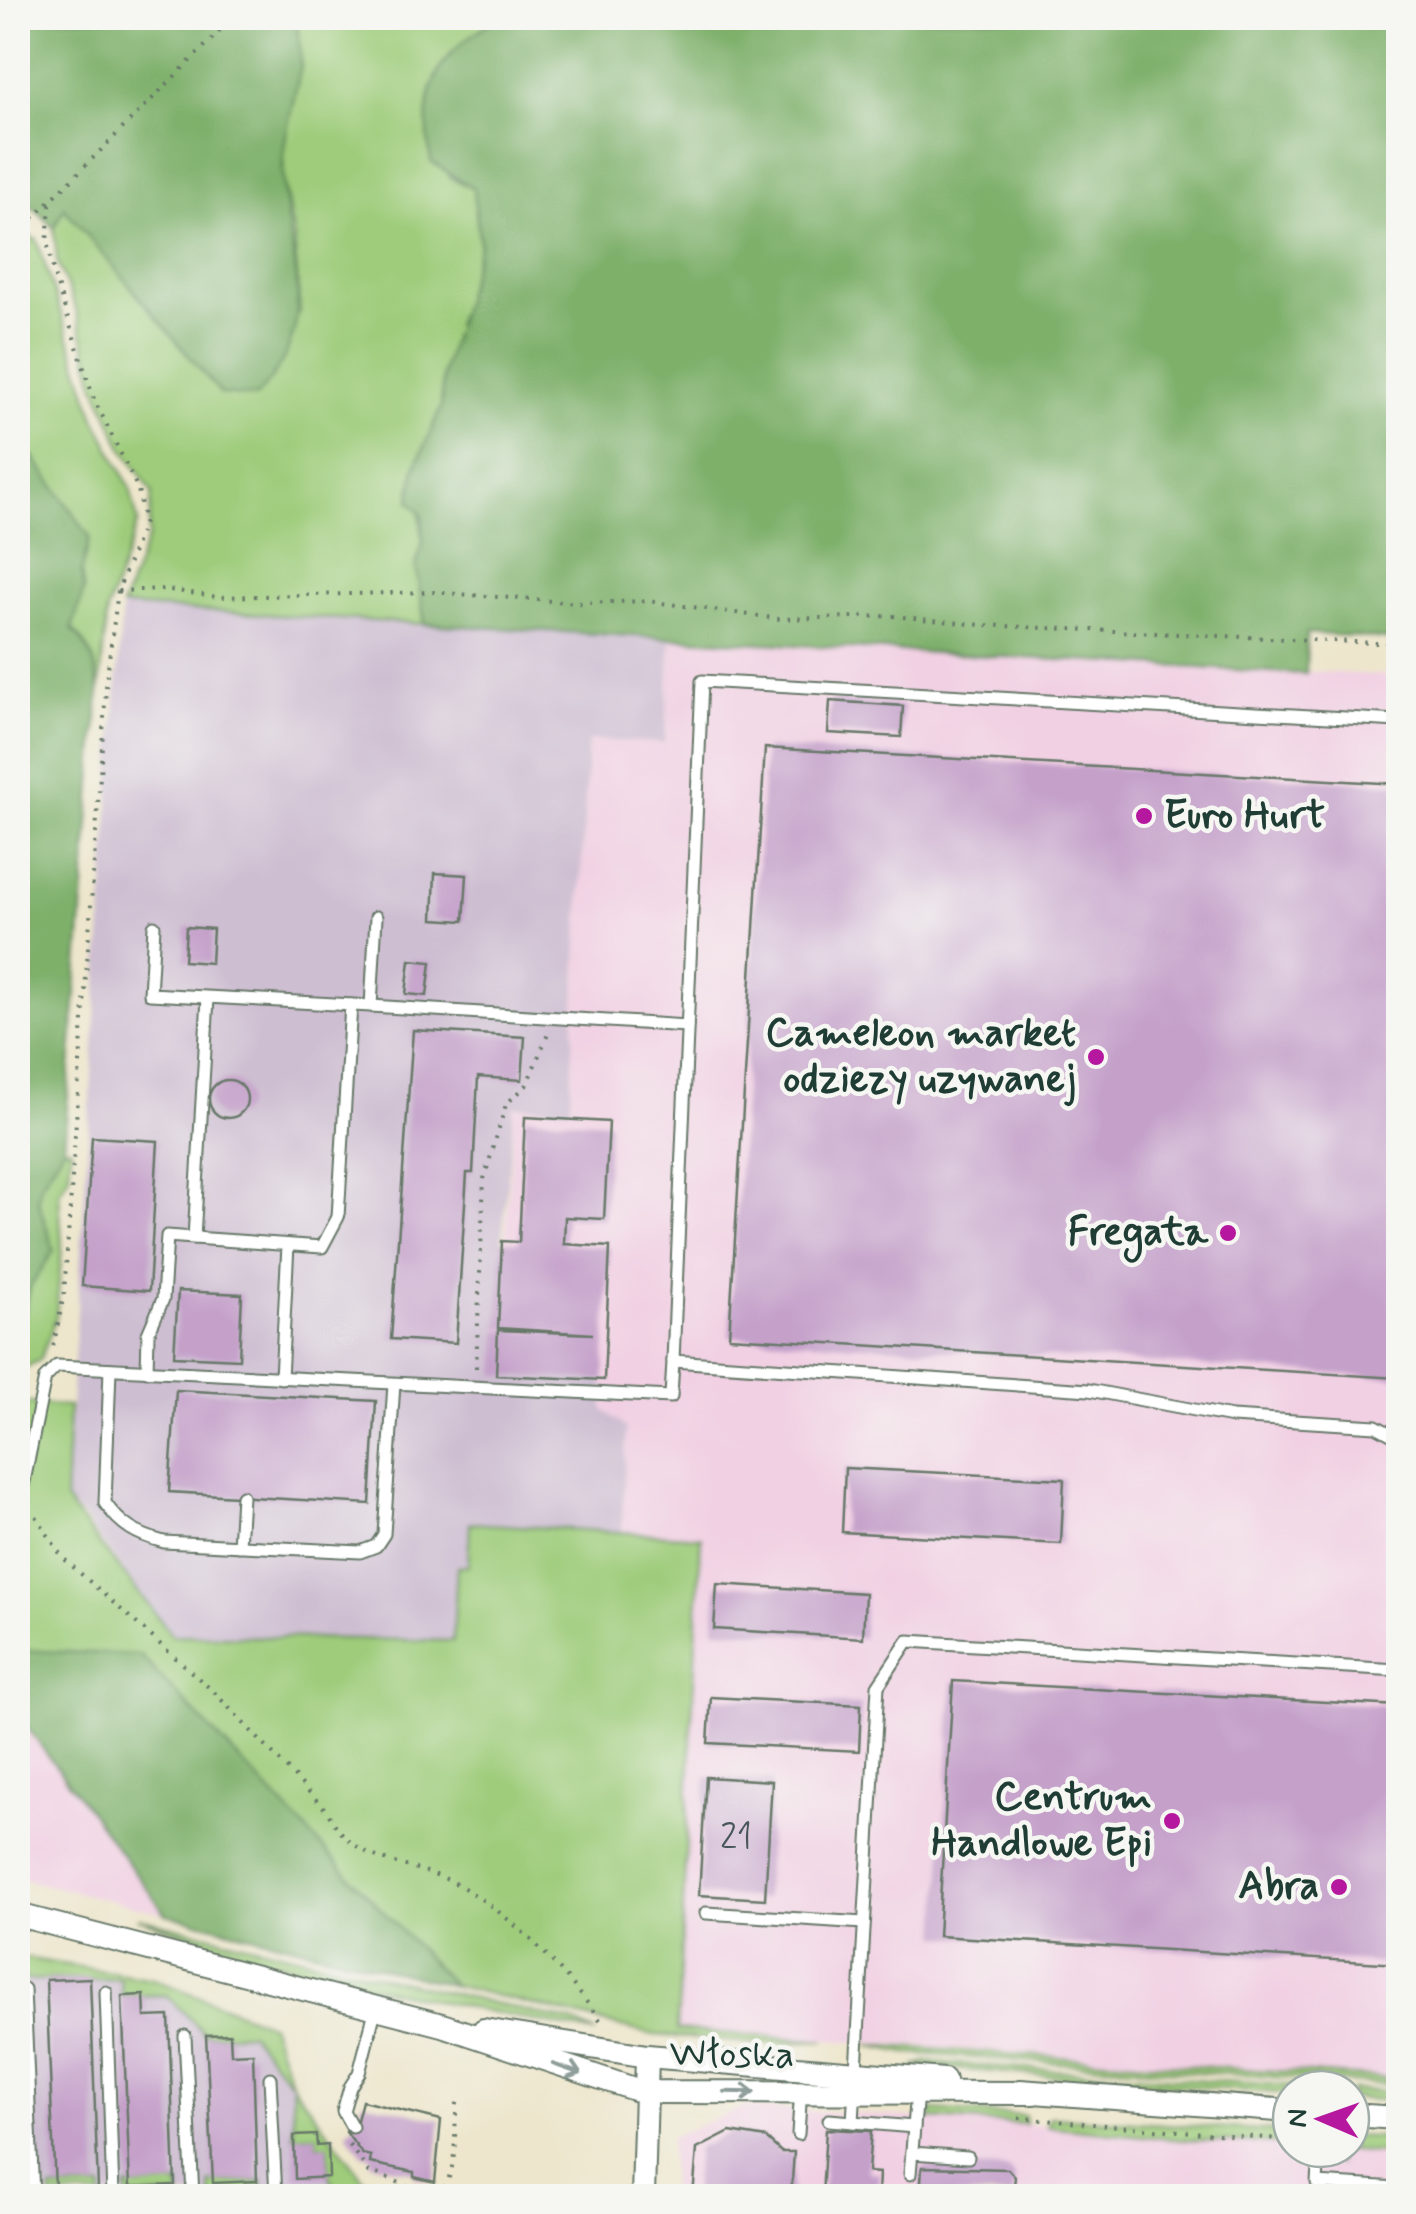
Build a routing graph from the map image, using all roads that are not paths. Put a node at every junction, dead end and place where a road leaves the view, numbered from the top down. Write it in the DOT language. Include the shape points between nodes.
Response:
graph roads {
  1 [pos="1398,721"];
  2 [pos="376,917"];
  3 [pos="154,926"];
  4 [pos="208,998"];
  5 [pos="351,1005"];
  6 [pos="372,1006"];
  7 [pos="688,1026"];
  8 [pos="194,1238"];
  9 [pos="288,1245"];
  10 [pos="673,1361"];
  11 [pos="110,1369"];
  12 [pos="148,1371"];
  13 [pos="281,1378"];
  14 [pos="394,1384"];
  15 [pos="1398,1438"];
  16 [pos="242,1496"];
  17 [pos="18,1510"];
  18 [pos="239,1546"];
  19 [pos="1398,1670"];
  20 [pos="706,1913"];
  21 [pos="18,1916"];
  22 [pos="864,1922"];
  23 [pos="24,1989"];
  24 [pos="106,1992"];
  25 [pos="376,2008"];
  26 [pos="442,2024"];
  27 [pos="186,2036"];
  28 [pos="647,2056"];
  29 [pos="803,2068"];
  30 [pos="270,2078"];
  31 [pos="855,2083"];
  32 [pos="917,2085"];
  33 [pos="643,2092"];
  34 [pos="801,2094"];
  35 [pos="1271,2110"];
  36 [pos="1371,2116"];
  37 [pos="1398,2118"];
  38 [pos="828,2120"];
  39 [pos="854,2122"];
  40 [pos="914,2127"];
  41 [pos="346,2131"];
  42 [pos="798,2134"];
  43 [pos="912,2152"];
  44 [pos="968,2157"];
  45 [pos="1319,2169"];
  46 [pos="910,2174"];
  47 [pos="1398,2188"];
  48 [pos="33,2196"];
  49 [pos="114,2196"];
  50 [pos="193,2196"];
  51 [pos="276,2196"];
  52 [pos="643,2196"];
  1 -- 7 [label="lane" via="702,681"];
  2 -- 6 [label="lane"];
  3 -- 4 [label="lane" via="150,994"];
  4 -- 5 [label="lane"];
  4 -- 8 [label="lane"];
  5 -- 6 [label="lane"];
  5 -- 9 [label="lane" via="338,1217 322,1247"];
  6 -- 7 [label="lane"];
  7 -- 10 [label="lane"];
  8 -- 9 [label="lane"];
  8 -- 12 [label="lane" via="167,1236 163,1299 148,1334"];
  9 -- 13 [label="lane"];
  10 -- 14 [label="lane" via="671,1398"];
  10 -- 15 [label="lane" via="1089,1390 1232,1417 1376,1426"];
  11 -- 12 [label="lane"];
  11 -- 17 [label="lane" via="57,1366 45,1378"];
  11 -- 18 [label="lane" via="104,1493 117,1520 139,1536 164,1542"];
  12 -- 13 [label="lane" via="248,1383"];
  13 -- 14 [label="lane"];
  14 -- 18 [label="lane" via="387,1520 376,1546 360,1552"];
  16 -- 18 [label="lane"];
  19 -- 22 [label="lane" via="908,1641 878,1686"];
  20 -- 22 [label="lane"];
  21 -- 25 [label="street, Włoska"];
  22 -- 31 [label="lane"];
  23 -- 48 [label="lane"];
  24 -- 49 [label="lane"];
  25 -- 26 [label="street, Włoska"];
  25 -- 41 [label="lane" via="343,2111"];
  26 -- 28 [label="street, Włoska"];
  26 -- 33 [label="street, Włoska, one-way"];
  27 -- 50 [label="lane"];
  28 -- 29 [label="street, Włoska"];
  28 -- 33 [label="street"];
  29 -- 31 [label="street, Włoska"];
  29 -- 34 [label="lane"];
  30 -- 51 [label="lane"];
  31 -- 32 [label="street, Włoska"];
  31 -- 34 [label="street, Włoska"];
  31 -- 39 [label="lane"];
  32 -- 35 [label="street, Włoska"];
  32 -- 40 [label="lane"];
  33 -- 34 [label="street, Włoska, one-way"];
  33 -- 52 [label="street"];
  34 -- 42 [label="lane"];
  36 -- 37 [label="street"];
  38 -- 39 [label="lane"];
  39 -- 40 [label="lane"];
  40 -- 43 [label="lane"];
  43 -- 44 [label="lane"];
  43 -- 46 [label="lane"];
  45 -- 47 [label="lane" via="1318,2182"];
}
